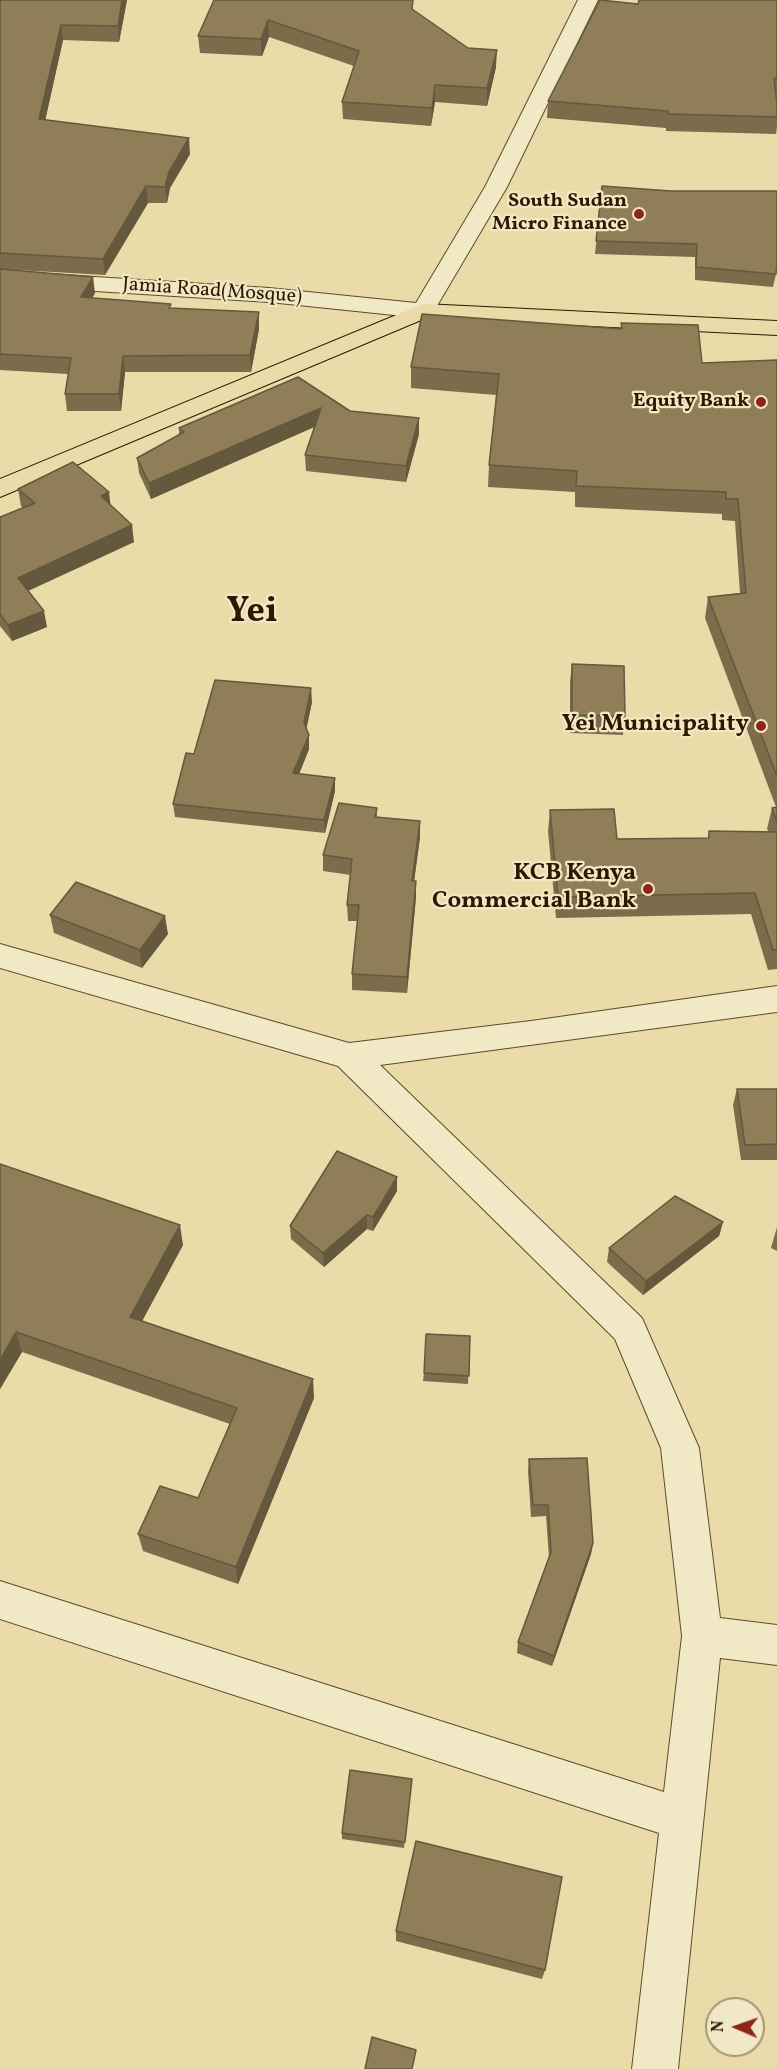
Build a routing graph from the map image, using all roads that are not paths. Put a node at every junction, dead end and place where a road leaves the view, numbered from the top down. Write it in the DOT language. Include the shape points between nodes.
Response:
graph roads {
  1 [pos="588,0"];
  2 [pos="0,278"];
  3 [pos="423,311"];
  4 [pos="777,328"];
  5 [pos="0,489"];
  6 [pos="0,956"];
  7 [pos="777,999"];
  8 [pos="349,1056"];
  9 [pos="0,1600"];
  10 [pos="702,1636"];
  11 [pos="777,1645"];
  12 [pos="682,1819"];
  13 [pos="655,2069"];
  1 -- 3 [label="street" via="496,187"];
  2 -- 3 [label="street, Jamia Road(Mosque)" via="269,295"];
  3 -- 4 [label="main road"];
  3 -- 5 [label="main road"];
  6 -- 8 [label="street"];
  7 -- 8 [label="street"];
  8 -- 10 [label="street" via="629,1329 680,1448"];
  9 -- 12 [label="street"];
  10 -- 11 [label="street"];
  10 -- 12 [label="street"];
  12 -- 13 [label="street"];
}
